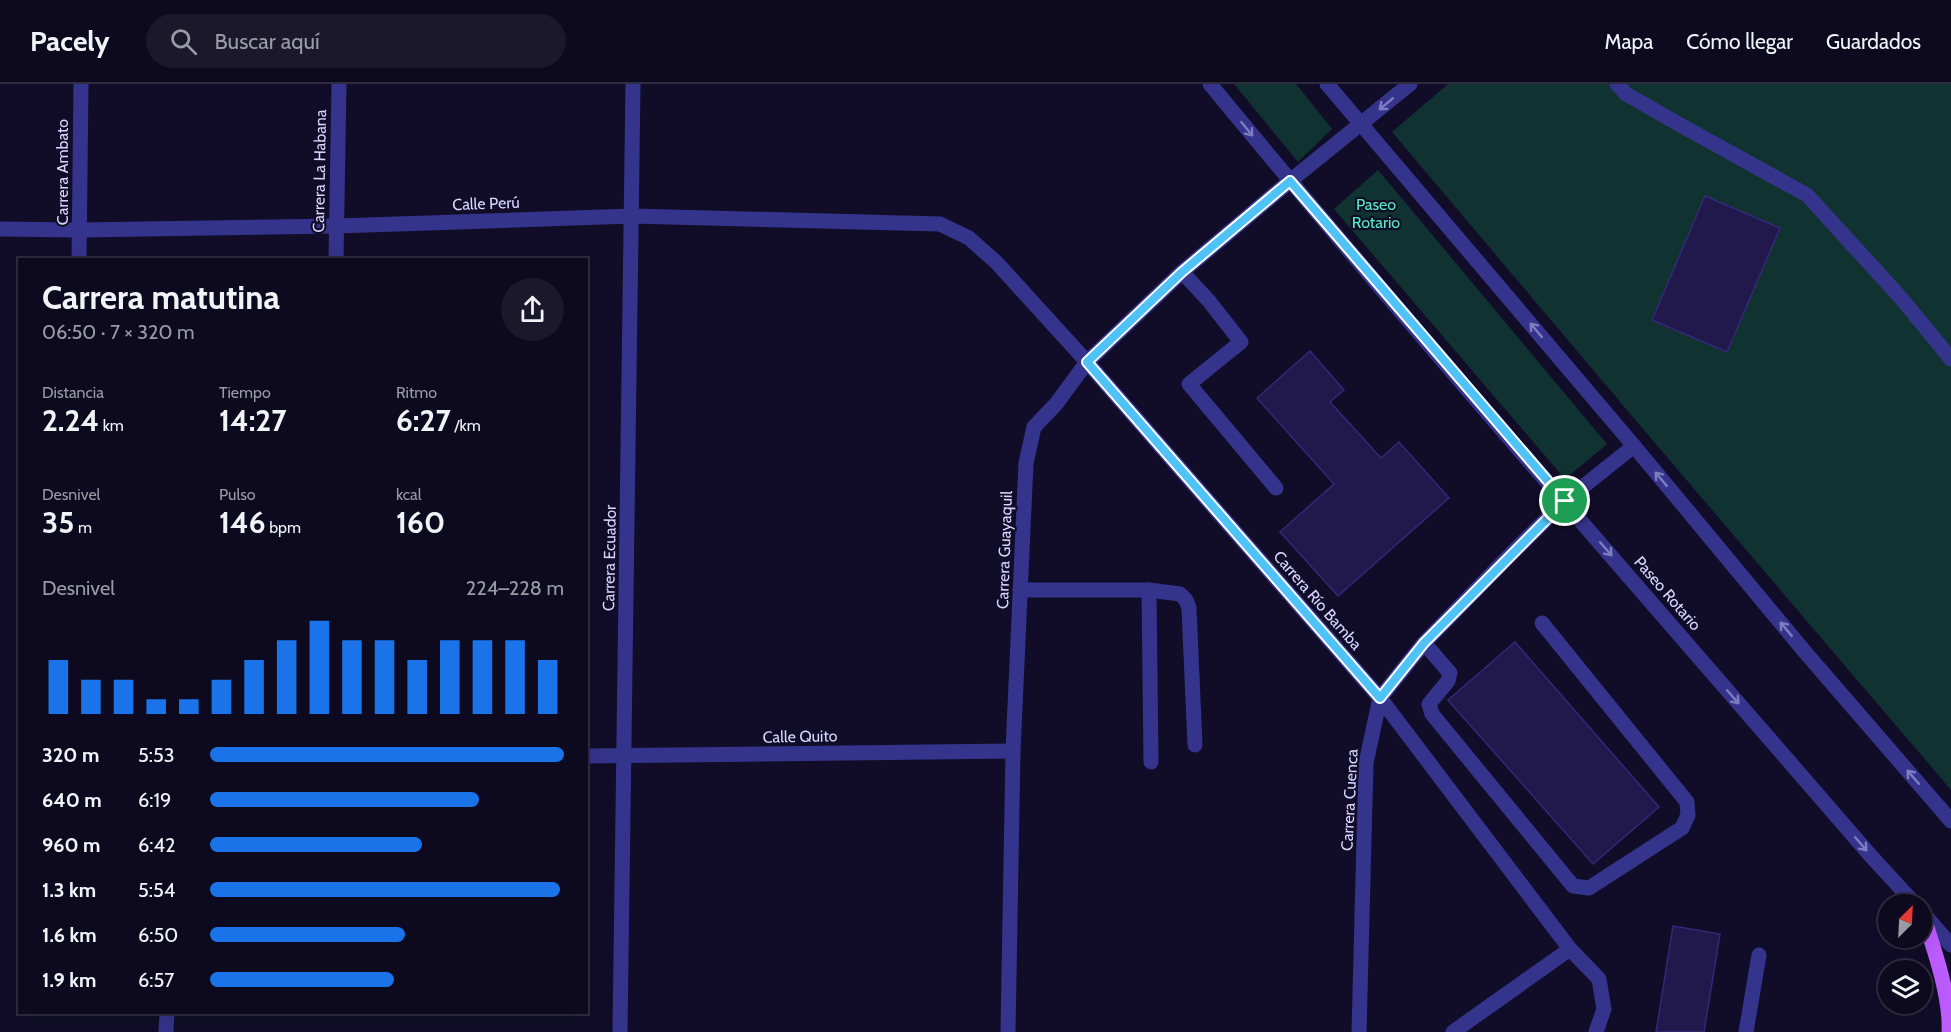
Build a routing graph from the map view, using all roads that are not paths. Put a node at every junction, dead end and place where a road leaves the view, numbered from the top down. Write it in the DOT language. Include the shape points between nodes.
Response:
graph roads {
  1 [pos="81,84"];
  2 [pos="339,84"];
  3 [pos="633,84"];
  4 [pos="1210,84"];
  5 [pos="1328,84"];
  6 [pos="1410,84"];
  7 [pos="1617,84"];
  8 [pos="1362,124"];
  9 [pos="1290,181"];
  10 [pos="632,216"];
  11 [pos="337,226"];
  12 [pos="0,230"];
  13 [pos="80,230"];
  14 [pos="969,238"];
  15 [pos="80,258"];
  16 [pos="336,258"];
  17 [pos="1182,272"];
  18 [pos="1951,359"];
  19 [pos="1087,362"];
  20 [pos="1634,446"];
  21 [pos="1276,488"];
  22 [pos="1565,501"];
  23 [pos="1020,590"];
  24 [pos="1149,590"];
  25 [pos="1542,623"];
  26 [pos="1424,643"];
  27 [pos="1380,698"];
  28 [pos="1195,745"];
  29 [pos="1013,751"];
  30 [pos="588,756"];
  31 [pos="625,757"];
  32 [pos="1151,762"];
  33 [pos="1951,821"];
  34 [pos="1906,894"];
  35 [pos="1932,923"];
  36 [pos="1932,944"];
  37 [pos="1951,945"];
  38 [pos="1570,949"];
  39 [pos="1759,955"];
  40 [pos="167,1014"];
  41 [pos="166,1032"];
  42 [pos="620,1032"];
  43 [pos="1008,1032"];
  44 [pos="1359,1032"];
  45 [pos="1453,1032"];
  46 [pos="1596,1032"];
  47 [pos="1746,1032"];
  48 [pos="1949,1032"];
  1 -- 13 [label="street, Carrera Ambato"];
  2 -- 11 [label="street, Carrera La Habana"];
  3 -- 10 [label="street, Carrera Ecuador"];
  4 -- 9 [label="street, Paseo Rotario, one-way"];
  5 -- 8 [label="street"];
  6 -- 8 [label="street, Carrera Guayaquil, one-way"];
  7 -- 18 [label="street" via="1626,94 1807,195"];
  8 -- 9 [label="street, Carrera Guayaquil"];
  20 -- 8 [label="street, one-way"];
  9 -- 17 [label="street, Carrera Guayaquil"];
  9 -- 22 [label="street, Paseo Rotario"];
  10 -- 11 [label="street, Calle Perú"];
  10 -- 14 [label="street, Calle Perú" via="940,224"];
  10 -- 31 [label="street, Carrera Ecuador"];
  11 -- 13 [label="street, Calle Perú"];
  11 -- 16 [label="street, Carrera La Habana"];
  12 -- 13 [label="street, Calle Perú"];
  13 -- 15 [label="street, Carrera Ambato"];
  14 -- 19 [label="street, Carrera Río Bamba" via="997,263"];
  17 -- 19 [label="street, Carrera Guayaquil"];
  17 -- 21 [label="street" via="1241,342 1190,384"];
  19 -- 23 [label="street, Carrera Guayaquil" via="1034,427 1026,463"];
  19 -- 27 [label="street, Carrera Río Bamba"];
  20 -- 22 [label="street, Carrera Cuenca"];
  33 -- 20 [label="street, one-way"];
  22 -- 26 [label="street, Carrera Cuenca"];
  22 -- 34 [label="street, Paseo Rotario, one-way"];
  23 -- 24 [label="street"];
  23 -- 29 [label="street, Carrera Guayaquil"];
  24 -- 28 [label="street" via="1180,594 1189,608"];
  24 -- 32 [label="street"];
  25 -- 26 [label="street" via="1687,802 1683,828 1589,888 1573,886 1432,714 1429,704 1450,673"];
  26 -- 27 [label="street, Carrera Cuenca"];
  27 -- 38 [label="street, Carrera Río Bamba"];
  27 -- 44 [label="street, Carrera Cuenca" via="1366,763"];
  29 -- 31 [label="street, Calle Quito"];
  29 -- 43 [label="street, Carrera Guayaquil"];
  30 -- 31 [label="street, Calle Quito"];
  31 -- 42 [label="street, Carrera Ecuador"];
  35 -- 37 [label="street"];
  36 -- 48 [label="main road" via="1942,975"];
  38 -- 45 [label="street"];
  38 -- 46 [label="street, Carrera Río Bamba" via="1599,979 1604,1009"];
  39 -- 47 [label="street"];
  40 -- 41 [label="street"];
}
